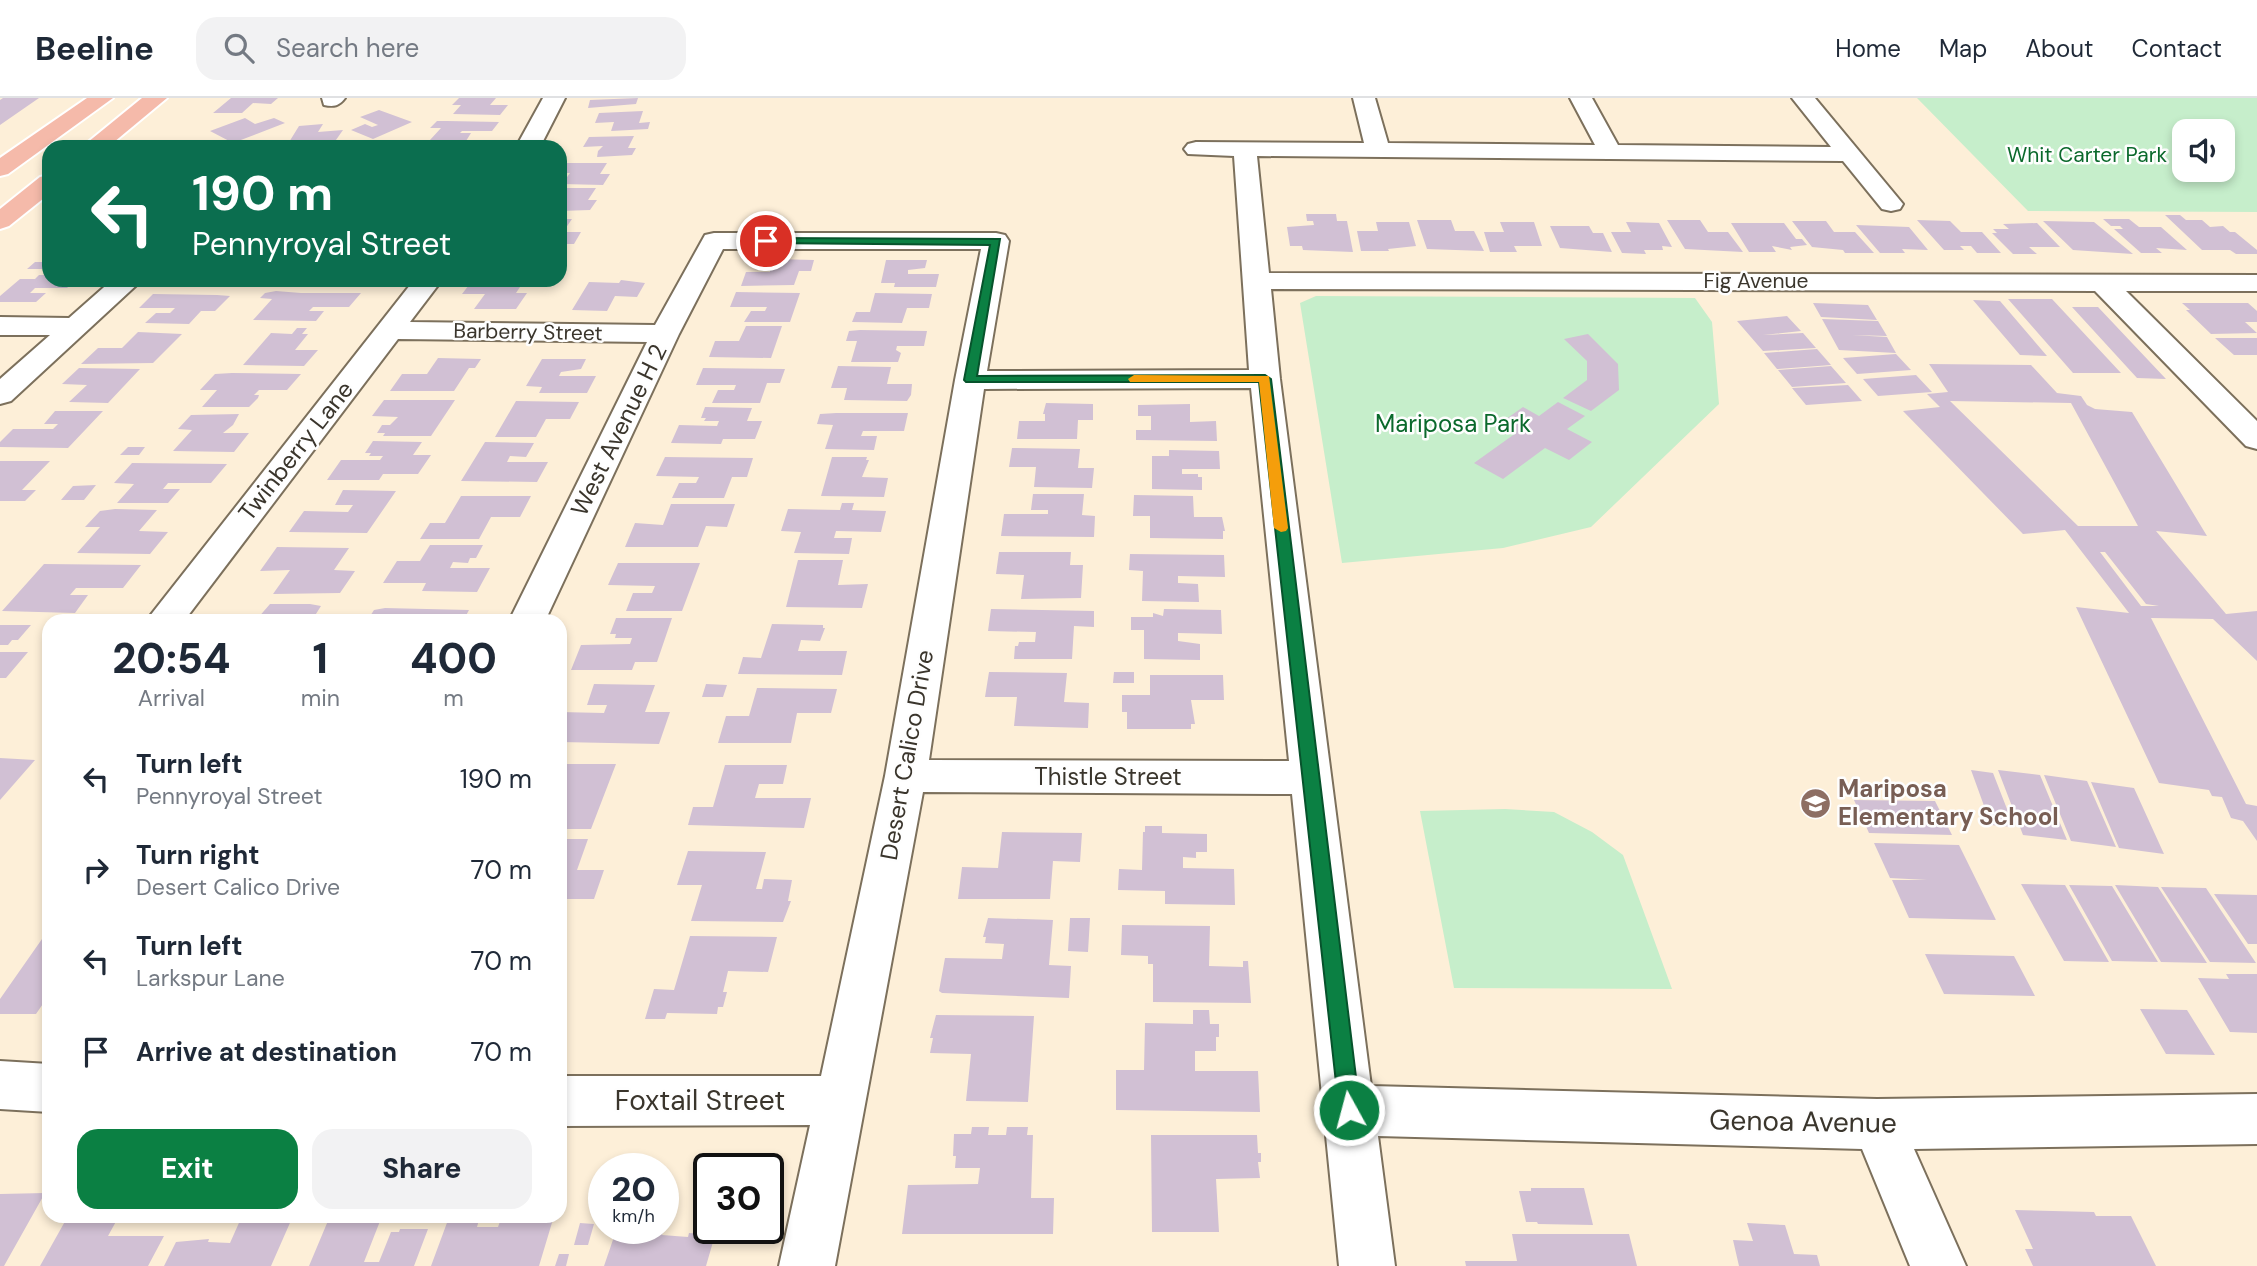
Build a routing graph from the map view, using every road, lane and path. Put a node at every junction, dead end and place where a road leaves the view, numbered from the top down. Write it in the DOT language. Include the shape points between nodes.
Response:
graph roads {
  1 [pos="102,98"];
  2 [pos="156,98"];
  3 [pos="554,98"];
  4 [pos="1364,98"];
  5 [pos="1581,98"];
  6 [pos="1803,98"];
  7 [pos="103,140"];
  8 [pos="532,140"];
  9 [pos="1196,149"];
  10 [pos="1245,150"];
  11 [pos="1378,151"];
  12 [pos="1611,153"];
  13 [pos="1849,154"];
  14 [pos="0,169"];
  15 [pos="42,188"];
  16 [pos="1891,204"];
  17 [pos="3,216"];
  18 [pos="996,242"];
  19 [pos="1255,281"];
  20 [pos="2102,282"];
  21 [pos="2257,283"];
  22 [pos="120,287"];
  23 [pos="423,287"];
  24 [pos="0,326"];
  25 [pos="74,327"];
  26 [pos="390,330"];
  27 [pos="665,334"];
  28 [pos="1265,379"];
  29 [pos="970,380"];
  30 [pos="0,395"];
  31 [pos="2257,439"];
  32 [pos="169,614"];
  33 [pos="530,614"];
  34 [pos="906,776"];
  35 [pos="1309,778"];
  36 [pos="0,1085"];
  37 [pos="42,1088"];
  38 [pos="839,1100"];
  39 [pos="567,1101"];
  40 [pos="1349,1110"];
  41 [pos="2257,1119"];
  42 [pos="1877,1124"];
  43 [pos="807,1266"];
  44 [pos="1367,1266"];
  45 [pos="1938,1266"];
  1 -- 14 [label="main road"];
  2 -- 7 [label="main road"];
  3 -- 8 [label="street"];
  4 -- 11 [label="street"];
  5 -- 12 [label="street"];
  6 -- 13 [label="street"];
  9 -- 10 [label="street"];
  10 -- 11 [label="street"];
  10 -- 19 [label="street"];
  11 -- 12 [label="street"];
  12 -- 13 [label="street"];
  13 -- 16 [label="street"];
  15 -- 17 [label="main road"];
  18 -- 27 [label="street, West Avenue H 2" via="715,241"];
  18 -- 29 [label="street, Desert Calico Drive"];
  19 -- 20 [label="street, Fig Avenue"];
  19 -- 28 [label="street"];
  20 -- 21 [label="street, Fig Avenue"];
  20 -- 31 [label="street"];
  22 -- 25 [label="street"];
  23 -- 26 [label="street, Twinberry Lane"];
  24 -- 25 [label="street"];
  25 -- 30 [label="street"];
  26 -- 27 [label="street, Barberry Street"];
  26 -- 32 [label="street, Twinberry Lane"];
  27 -- 33 [label="street, West Avenue H 2"];
  28 -- 29 [label="street"];
  28 -- 35 [label="street"];
  29 -- 34 [label="street, Desert Calico Drive"];
  34 -- 35 [label="street, Thistle Street"];
  34 -- 38 [label="street, Desert Calico Drive"];
  35 -- 40 [label="street"];
  36 -- 37 [label="street"];
  38 -- 39 [label="street, Foxtail Street"];
  38 -- 43 [label="street, Desert Calico Drive"];
  40 -- 42 [label="street, Genoa Avenue"];
  40 -- 44 [label="street"];
  41 -- 42 [label="street, Genoa Avenue"];
  42 -- 45 [label="street"];
}
